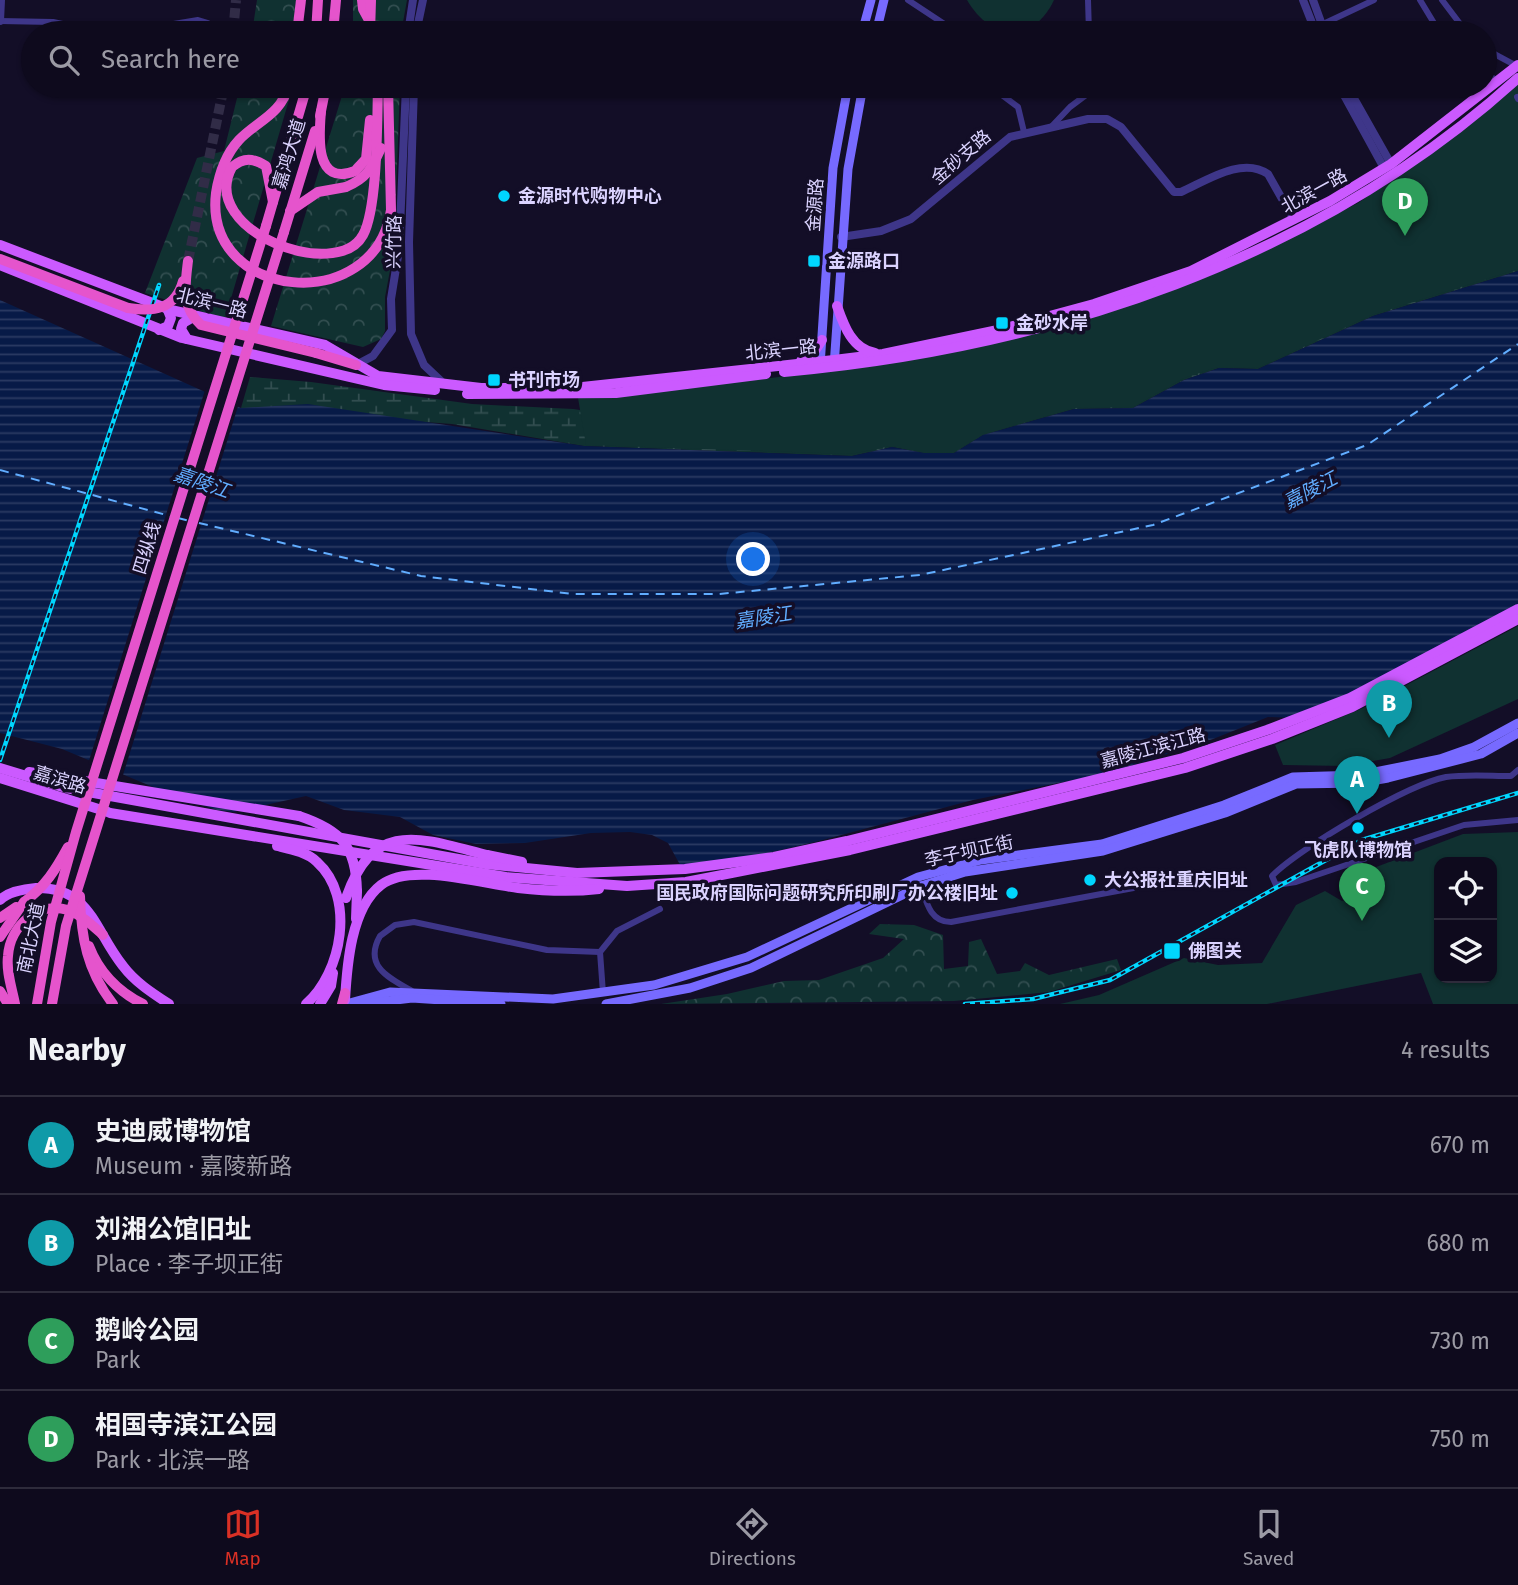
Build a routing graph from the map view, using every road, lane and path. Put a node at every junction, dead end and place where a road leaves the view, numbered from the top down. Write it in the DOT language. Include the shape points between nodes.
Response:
graph roads {
  1 [pos="1,0"];
  2 [pos="302,0"];
  3 [pos="318,0"];
  4 [pos="336,0"];
  5 [pos="362,0"];
  6 [pos="372,0"];
  7 [pos="413,0"];
  8 [pos="423,0"];
  9 [pos="871,0"];
  10 [pos="884,0"];
  11 [pos="908,0"];
  12 [pos="1088,0"];
  13 [pos="1303,0"];
  14 [pos="1313,0"];
  15 [pos="1374,0"];
  16 [pos="1420,0"];
  17 [pos="1442,0"];
  18 [pos="0,21"];
  19 [pos="21,21"];
  20 [pos="299,21"];
  21 [pos="317,21"];
  22 [pos="334,21"];
  23 [pos="370,21"];
  24 [pos="371,21"];
  25 [pos="375,21"];
  26 [pos="410,21"];
  27 [pos="419,21"];
  28 [pos="865,21"];
  29 [pos="879,21"];
  30 [pos="940,21"];
  31 [pos="1089,21"];
  32 [pos="1314,21"];
  33 [pos="1317,21"];
  34 [pos="1333,21"];
  35 [pos="1433,21"];
  36 [pos="1458,21"];
  37 [pos="1497,55"];
  38 [pos="1517,65"];
  39 [pos="1518,78"];
  40 [pos="1497,81"];
  41 [pos="1497,95"];
  42 [pos="283,98"];
  43 [pos="303,98"];
  44 [pos="324,98"];
  45 [pos="369,98"];
  46 [pos="378,98"];
  47 [pos="388,98"];
  48 [pos="405,98"];
  49 [pos="414,98"];
  50 [pos="845,98"];
  51 [pos="860,98"];
  52 [pos="1006,98"];
  53 [pos="1081,98"];
  54 [pos="1346,98"];
  55 [pos="1353,98"];
  56 [pos="1475,98"];
  57 [pos="1493,98"];
  58 [pos="321,111"];
  59 [pos="388,113"];
  60 [pos="1052,126"];
  61 [pos="1024,132"];
  62 [pos="1387,166"];
  63 [pos="273,202"];
  64 [pos="290,211"];
  65 [pos="1294,220"];
  66 [pos="266,226"];
  67 [pos="284,232"];
  68 [pos="841,237"];
  69 [pos="0,245"];
  70 [pos="0,259"];
  71 [pos="0,265"];
  72 [pos="391,299"];
  73 [pos="824,304"];
  74 [pos="409,306"];
  75 [pos="837,306"];
  76 [pos="167,308"];
  77 [pos="195,316"];
  78 [pos="159,330"];
  79 [pos="187,339"];
  80 [pos="822,340"];
  81 [pos="883,354"];
  82 [pos="834,364"];
  83 [pos="356,365"];
  84 [pos="794,365"];
  85 [pos="820,365"];
  86 [pos="447,385"];
  87 [pos="1518,608"];
  88 [pos="1518,619"];
  89 [pos="1518,723"];
  90 [pos="1518,733"];
  91 [pos="1518,770"];
  92 [pos="2,772"];
  93 [pos="110,813"];
  94 [pos="1518,820"];
  95 [pos="76,832"];
  96 [pos="1117,843"];
  97 [pos="774,861"];
  98 [pos="577,873"];
  99 [pos="63,881"];
  100 [pos="919,882"];
  101 [pos="1155,884"];
  102 [pos="80,886"];
  103 [pos="627,886"];
  104 [pos="0,900"];
  105 [pos="24,902"];
  106 [pos="660,909"];
  107 [pos="0,918"];
  108 [pos="80,925"];
  109 [pos="356,927"];
  110 [pos="339,931"];
  111 [pos="103,935"];
  112 [pos="0,937"];
  113 [pos="600,951"];
  114 [pos="335,956"];
  115 [pos="0,991"];
  116 [pos="412,991"];
  117 [pos="605,999"];
  118 [pos="344,1001"];
  119 [pos="380,1002"];
  120 [pos="8,1004"];
  121 [pos="15,1004"];
  122 [pos="37,1004"];
  123 [pos="52,1004"];
  124 [pos="113,1004"];
  125 [pos="144,1004"];
  126 [pos="169,1004"];
  127 [pos="306,1004"];
  128 [pos="320,1004"];
  129 [pos="364,1004"];
  130 [pos="500,1004"];
  1 -- 18 [label="street"];
  2 -- 20 [label="highway"];
  3 -- 21 [label="highway"];
  4 -- 22 [label="highway"];
  5 -- 23 [label="highway"];
  6 -- 24 [label="highway, bridge"];
  6 -- 25 [label="highway, bridge"];
  7 -- 26 [label="street"];
  8 -- 27 [label="street"];
  9 -- 28 [label="main road"];
  10 -- 29 [label="main road"];
  11 -- 30 [label="street"];
  12 -- 31 [label="street"];
  13 -- 32 [label="street"];
  14 -- 33 [label="street"];
  15 -- 34 [label="street"];
  16 -- 35 [label="street"];
  17 -- 36 [label="street"];
  18 -- 19 [label="street"];
  37 -- 38 [label="street"];
  38 -- 40 [label="main road, 北滨一路"];
  39 -- 41 [label="main road, 北滨一路"];
  42 -- 59 [label="highway" via="279,107 231,150 219,179 215,210 232,251 257,272 280,282 332,279 363,262 382,240 391,210"];
  43 -- 63 [label="highway, 嘉鸿大道"];
  44 -- 58 [label="highway, 嘉鸿大道"];
  45 -- 58 [label="highway" via="366,159 355,171 340,173 324,164"];
  46 -- 63 [label="highway, bridge" via="369,220 354,246 335,255 296,250 241,223 228,206 225,190 232,167 246,159 266,166"];
  47 -- 59 [label="highway"];
  48 -- 72 [label="street, 兴竹路" via="399,250"];
  49 -- 74 [label="street, 兴竹路"];
  50 -- 73 [label="main road, 金源路" via="833,168"];
  51 -- 68 [label="main road, 金源路"];
  52 -- 61 [label="street" via="1018,107"];
  53 -- 60 [label="street"];
  54 -- 62 [label="street"];
  55 -- 62 [label="street"];
  56 -- 62 [label="main road, 北滨一路"];
  57 -- 82 [label="main road, 北滨一路" via="1356,200 1226,265 1097,311 1000,337"];
  58 -- 64 [label="highway, 嘉鸿大道"];
  59 -- 64 [label="highway, bridge" via="381,148 362,180 318,192"];
  60 -- 61 [label="street, 金砂支路"];
  60 -- 65 [label="street, 金砂支路" via="1097,118 1116,122 1174,191 1241,168 1262,170"];
  61 -- 68 [label="street, 金砂支路" via="1002,141 911,219"];
  62 -- 65 [label="main road, 北滨一路"];
  63 -- 66 [label="highway, 嘉鸿大道"];
  64 -- 67 [label="highway, 嘉鸿大道"];
  65 -- 81 [label="main road, 北滨一路" via="1191,271 1094,304"];
  66 -- 95 [label="highway, 四纵线, bridge"];
  67 -- 102 [label="highway, 四纵线, bridge"];
  68 -- 75 [label="main road, 金源路"];
  69 -- 76 [label="main road, 北滨一路"];
  70 -- 83 [label="highway, bridge" via="128,308 150,312 173,301 188,261 186,303 201,325"];
  71 -- 78 [label="main road, 北滨一路"];
  72 -- 74 [label="street" via="399,314"];
  72 -- 83 [label="street, 兴竹路" via="392,330 373,356"];
  73 -- 75 [label="main road" via="831,311"];
  73 -- 80 [label="main road, 金源路"];
  74 -- 86 [label="street, 兴竹路" via="418,356 433,377"];
  75 -- 81 [label="main road" via="853,341 868,352"];
  75 -- 82 [label="main road, 金源路"];
  76 -- 77 [label="main road, 北滨一路"];
  76 -- 78 [label="main road" via="171,318 168,326"];
  77 -- 79 [label="main road" via="183,323"];
  77 -- 83 [label="main road, 北滨一路" via="325,345"];
  78 -- 79 [label="main road, 北滨一路"];
  79 -- 85 [label="main road, 北滨一路" via="384,385 482,395 616,393"];
  80 -- 84 [label="main road" via="812,355"];
  80 -- 85 [label="main road, 金源路"];
  81 -- 82 [label="main road, 北滨一路"];
  82 -- 85 [label="main road, 北滨一路"];
  83 -- 86 [label="main road, 北滨一路" via="377,376"];
  84 -- 85 [label="main road, 北滨一路"];
  84 -- 86 [label="main road, 北滨一路" via="616,385"];
  87 -- 97 [label="main road, 嘉陵江滨江路" via="1350,698 1267,730 1183,758"];
  88 -- 97 [label="main road, 嘉陵江滨江路" via="1352,707 1272,740 1185,768"];
  89 -- 96 [label="main road, 李子坝正街" via="1440,759 1360,775 1293,777"];
  90 -- 96 [label="main road, 李子坝正街" via="1481,754 1360,783 1296,784 1225,813"];
  91 -- 94 [label="street" via="1511,776 1446,777 1413,788 1303,850 1280,868 1272,881 1276,885 1296,882 1464,825"];
  92 -- 93 [label="main road, 嘉滨路"];
  92 -- 98 [label="main road, 嘉滨路, bridge" via="439,857"];
  92 -- 109 [label="main road, bridge" via="67,776 320,822 348,845 357,867"];
  93 -- 103 [label="main road, bridge" via="506,877"];
  93 -- 110 [label="main road" via="279,846 316,860 337,889"];
  95 -- 99 [label="highway, 四纵线, bridge"];
  95 -- 105 [label="highway, bridge" via="52,875"];
  96 -- 100 [label="main road, 李子坝正街" via="964,868"];
  97 -- 98 [label="main road"];
  97 -- 103 [label="main road" via="686,882"];
  98 -- 110 [label="main road, bridge" via="423,840 390,841 363,860"];
  99 -- 122 [label="highway, 南北大道, bridge"];
  100 -- 101 [label="street" via="932,916 943,922"];
  100 -- 117 [label="main road, 李子坝正街" via="747,957"];
  102 -- 108 [label="highway, bridge"];
  102 -- 123 [label="highway, 南北大道, bridge" via="66,926"];
  103 -- 109 [label="main road" via="583,891 423,874 401,876 382,883 367,899"];
  104 -- 111 [label="main road, bridge" via="28,889 51,888 72,895 90,911"];
  105 -- 107 [label="highway"];
  105 -- 112 [label="highway"];
  106 -- 113 [label="street" via="617,931"];
  108 -- 124 [label="highway, bridge" via="87,958"];
  108 -- 125 [label="highway, bridge" via="105,973 120,990"];
  109 -- 118 [label="main road"];
  110 -- 114 [label="main road"];
  111 -- 121 [label="highway, bridge" via="64,909 37,911 26,919 16,929 8,955"];
  111 -- 126 [label="main road" via="123,967"];
  113 -- 116 [label="street" via="547,950 442,926 402,922 380,936 374,956 385,976"];
  113 -- 117 [label="street"];
  114 -- 127 [label="main road" via="319,992"];
  114 -- 128 [label="main road" via="331,986"];
  115 -- 120 [label="highway"];
  116 -- 117 [label="main road, 李子坝正街"];
  116 -- 118 [label="main road, 李子坝正街"];
  119 -- 129 [label="main road"];
  119 -- 130 [label="main road" via="412,998"];
}
